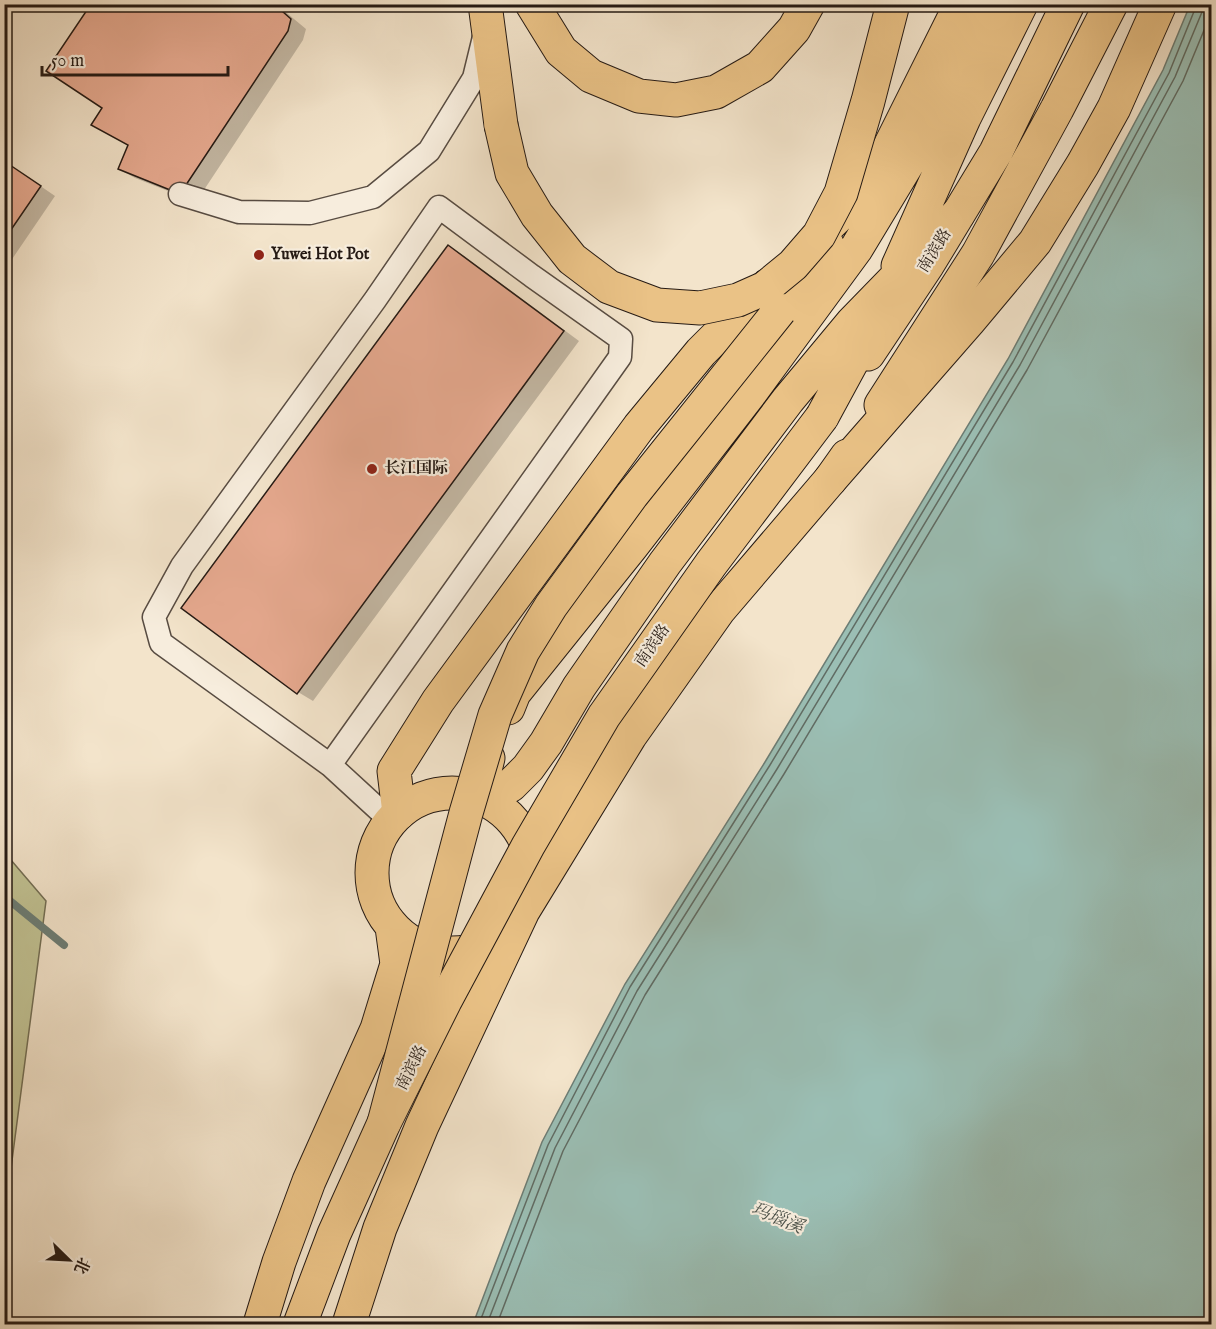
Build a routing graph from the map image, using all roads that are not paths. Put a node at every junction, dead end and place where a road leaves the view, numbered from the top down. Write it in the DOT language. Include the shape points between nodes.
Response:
graph roads {
  1 [pos="532,4"];
  2 [pos="808,4"];
  3 [pos="893,4"];
  4 [pos="961,4"];
  5 [pos="992,4"];
  6 [pos="1021,4"];
  7 [pos="1068,4"];
  8 [pos="1111,4"];
  9 [pos="1160,4"];
  10 [pos="487,13"];
  11 [pos="964,118"];
  12 [pos="871,184"];
  13 [pos="180,194"];
  14 [pos="958,214"];
  15 [pos="890,284"];
  16 [pos="788,400"];
  17 [pos="822,417"];
  18 [pos="830,480"];
  19 [pos="330,765"];
  20 [pos="486,800"];
  21 [pos="395,817"];
  22 [pos="523,911"];
  23 [pos="392,927"];
  24 [pos="384,1123"];
  25 [pos="260,1324"];
  26 [pos="300,1324"];
  27 [pos="349,1324"];
  1 -- 2 [label="main road" via="561,51 591,76 639,96 676,100 716,92 760,67 794,29"];
  3 -- 10 [label="main road, bridge" via="840,193 819,235 793,265 765,288 738,300 700,308 657,305 609,287 572,259 537,215 512,173 501,125"];
  4 -- 12 [label="main road"];
  5 -- 20 [label="main road" via="972,51 856,249 752,392 514,693 493,742 482,782"];
  6 -- 11 [label="main road"];
  7 -- 14 [label="main road, 南滨路" via="996,152"];
  8 -- 18 [label="main road, 南滨路" via="978,254"];
  9 -- 18 [label="main road" via="1114,108 1035,242"];
  10 -- 13 [label="street" via="474,78 429,151 373,197 310,213 286,213 238,212"];
  11 -- 15 [label="main road"];
  11 -- 16 [label="main road" via="902,224"];
  12 -- 21 [label="main road" via="701,352 639,427 438,701 394,771"];
  12 -- 24 [label="main road, bridge" via="780,310 632,495 523,651 495,715 466,813"];
  14 -- 15 [label="main road"];
  14 -- 17 [label="main road, 南滨路"];
  15 -- 16 [label="main road"];
  15 -- 17 [label="main road"];
  16 -- 20 [label="main road" via="658,572 528,768 511,785"];
  17 -- 24 [label="main road, 南滨路, bridge" via="711,564 604,716 528,846"];
  18 -- 22 [label="main road, 南滨路" via="719,610 630,736"];
  19 -- 19 [label="street" via="620,357 621,339 439,207 183,566 154,617 161,643"];
  19 -- 21 [label="street"];
  20 -- 21 [label="main road" via="451,792 417,800"];
  20 -- 22 [label="main road" via="506,813 520,829 531,859 530,895"];
  21 -- 23 [label="main road" via="375,846 372,871 377,902"];
  22 -- 23 [label="main road" via="513,926 493,942 470,952 446,954 406,940"];
  22 -- 27 [label="main road, 南滨路" via="418,1136 380,1228"];
  23 -- 25 [label="main road" via="397,964 377,1029 309,1181"];
  24 -- 26 [label="main road, 南滨路, bridge" via="334,1234"];
}
